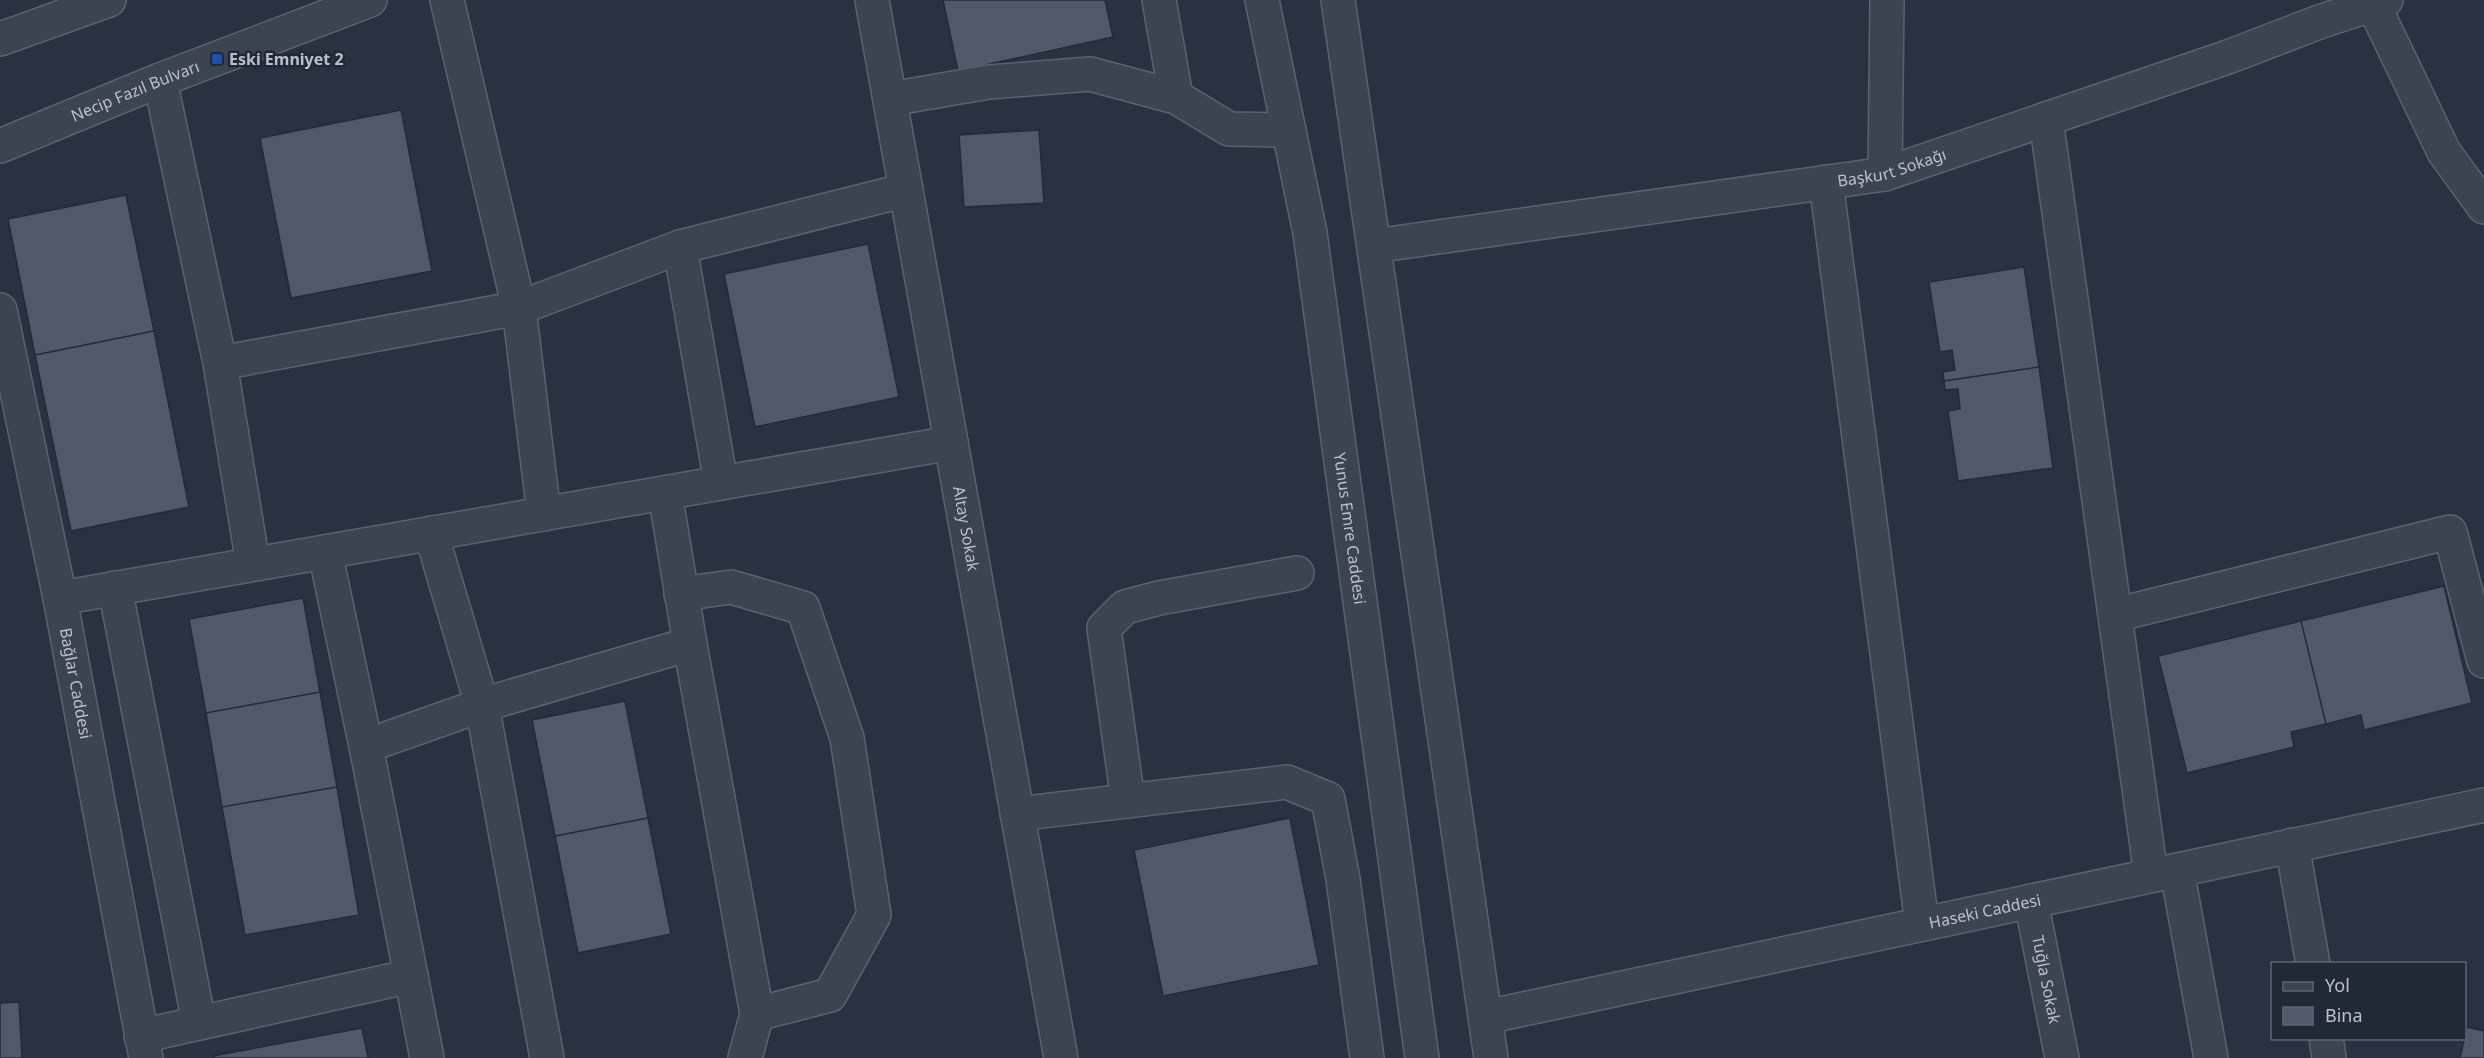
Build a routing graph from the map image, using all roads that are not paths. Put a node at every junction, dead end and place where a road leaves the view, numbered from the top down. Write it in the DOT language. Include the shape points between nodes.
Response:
graph roads {
  1 [pos="110,0"];
  2 [pos="370,0"];
  3 [pos="447,0"];
  4 [pos="872,0"];
  5 [pos="1159,0"];
  6 [pos="1262,0"];
  7 [pos="1338,0"];
  8 [pos="1887,0"];
  9 [pos="2379,2"];
  10 [pos="0,39"];
  11 [pos="160,80"];
  12 [pos="1176,97"];
  13 [pos="890,99"];
  14 [pos="2046,119"];
  15 [pos="1289,130"];
  16 [pos="0,146"];
  17 [pos="1885,174"];
  18 [pos="1826,182"];
  19 [pos="906,190"];
  20 [pos="2484,207"];
  21 [pos="1374,246"];
  22 [pos="680,248"];
  23 [pos="519,308"];
  24 [pos="0,310"];
  25 [pos="220,363"];
  26 [pos="951,443"];
  27 [pos="721,483"];
  28 [pos="665,493"];
  29 [pos="544,514"];
  30 [pos="431,533"];
  31 [pos="325,552"];
  32 [pos="253,564"];
  33 [pos="1297,573"];
  34 [pos="115,588"];
  35 [pos="681,594"];
  36 [pos="60,598"];
  37 [pos="2115,615"];
  38 [pos="690,644"];
  39 [pos="2484,661"];
  40 [pos="482,705"];
  41 [pos="366,746"];
  42 [pos="1128,801"];
  43 [pos="2484,805"];
  44 [pos="1017,814"];
  45 [pos="2292,845"];
  46 [pos="2164,873"];
  47 [pos="2031,901"];
  48 [pos="1922,924"];
  49 [pos="2313,962"];
  50 [pos="411,976"];
  51 [pos="757,1014"];
  52 [pos="1486,1017"];
  53 [pos="199,1023"];
  54 [pos="2326,1040"];
  55 [pos="143,1047"];
  56 [pos="1414,1056"];
  57 [pos="427,1058"];
  58 [pos="547,1058"];
  59 [pos="745,1058"];
  60 [pos="1061,1058"];
  61 [pos="1367,1058"];
  62 [pos="1491,1058"];
  63 [pos="2062,1058"];
  64 [pos="2211,1058"];
  65 [pos="2329,1058"];
  1 -- 10 [label="street"];
  2 -- 11 [label="street, Necip Fazıl Bulvarı"];
  3 -- 23 [label="street"];
  4 -- 13 [label="street, Altay Sokak"];
  5 -- 12 [label="street"];
  6 -- 15 [label="street, Yunus Emre Caddesi"];
  7 -- 21 [label="street"];
  8 -- 17 [label="street"];
  9 -- 14 [label="street, Başkurt Sokağı"];
  9 -- 20 [label="street" via="2444,152"];
  11 -- 16 [label="street, Necip Fazıl Bulvarı"];
  11 -- 25 [label="street"];
  12 -- 13 [label="street" via="1090,74 989,82"];
  12 -- 15 [label="street" via="1229,129"];
  13 -- 19 [label="street, Altay Sokak"];
  14 -- 17 [label="street, Başkurt Sokağı"];
  14 -- 37 [label="street"];
  15 -- 56 [label="street, Yunus Emre Caddesi" via="1310,233"];
  17 -- 18 [label="street, Başkurt Sokağı"];
  18 -- 21 [label="street, Başkurt Sokağı"];
  18 -- 48 [label="street"];
  19 -- 22 [label="street"];
  19 -- 26 [label="street, Altay Sokak"];
  21 -- 52 [label="street"];
  22 -- 23 [label="street"];
  22 -- 27 [label="street"];
  23 -- 25 [label="street"];
  23 -- 29 [label="street"];
  24 -- 36 [label="street, Bağlar Caddesi"];
  25 -- 32 [label="street"];
  26 -- 27 [label="street"];
  26 -- 44 [label="street, Altay Sokak"];
  27 -- 28 [label="street"];
  28 -- 29 [label="street"];
  28 -- 35 [label="street"];
  29 -- 30 [label="street"];
  30 -- 31 [label="street"];
  30 -- 40 [label="street"];
  31 -- 32 [label="street"];
  31 -- 41 [label="street"];
  32 -- 34 [label="street"];
  33 -- 42 [label="street" via="1125,607 1104,628"];
  34 -- 36 [label="street"];
  34 -- 53 [label="street"];
  35 -- 38 [label="street"];
  35 -- 51 [label="street" via="731,587 803,608 847,738 874,915 830,995"];
  36 -- 55 [label="street, Bağlar Caddesi"];
  37 -- 39 [label="street" via="2450,532"];
  37 -- 46 [label="street"];
  38 -- 40 [label="street"];
  38 -- 51 [label="street"];
  40 -- 41 [label="street"];
  40 -- 58 [label="street"];
  41 -- 50 [label="street"];
  42 -- 44 [label="street"];
  42 -- 61 [label="street" via="1287,782 1328,799"];
  43 -- 45 [label="street, Haseki Caddesi"];
  44 -- 60 [label="street, Altay Sokak"];
  45 -- 46 [label="street, Haseki Caddesi"];
  45 -- 49 [label="street"];
  46 -- 47 [label="street, Haseki Caddesi"];
  46 -- 64 [label="street"];
  47 -- 48 [label="street, Haseki Caddesi"];
  47 -- 63 [label="street, Tuğla Sokak"];
  48 -- 52 [label="street, Haseki Caddesi"];
  50 -- 53 [label="street"];
  50 -- 57 [label="street"];
  51 -- 59 [label="street"];
  52 -- 62 [label="street"];
  53 -- 55 [label="street"];
  54 -- 65 [label="street"];
}
